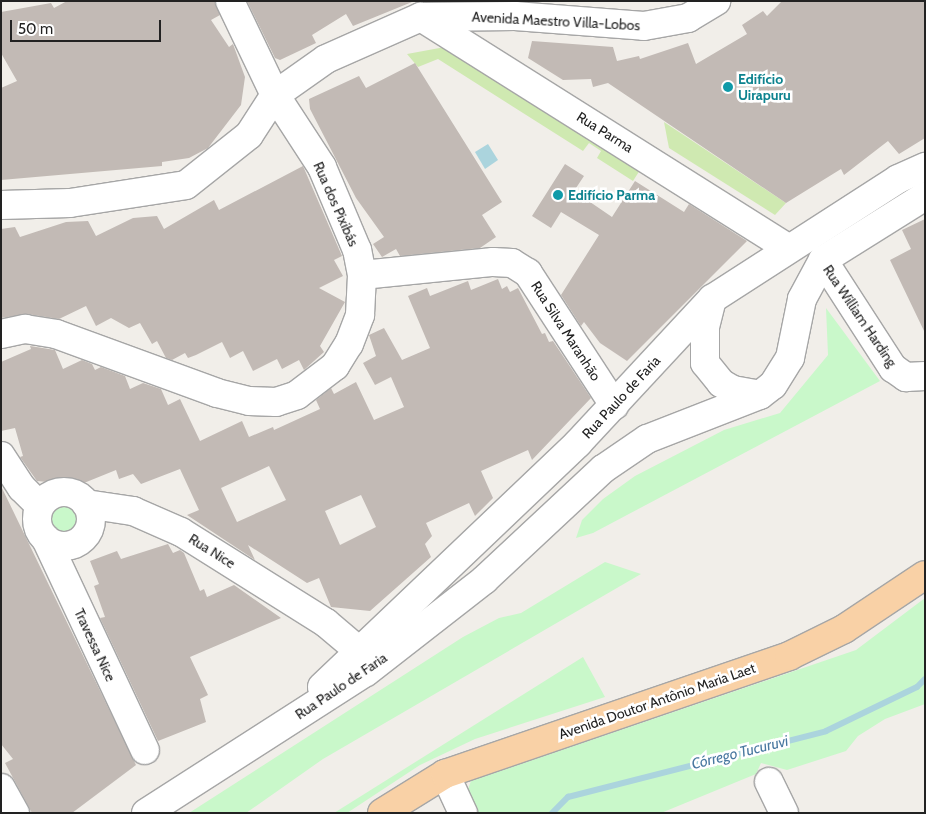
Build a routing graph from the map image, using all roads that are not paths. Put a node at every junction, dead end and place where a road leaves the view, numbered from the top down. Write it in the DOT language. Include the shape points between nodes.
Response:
graph roads {
  1 [pos="230,1"];
  2 [pos="716,1"];
  3 [pos="421,17"];
  4 [pos="275,95"];
  5 [pos="925,167"];
  6 [pos="925,196"];
  7 [pos="1,205"];
  8 [pos="788,248"];
  9 [pos="823,260"];
  10 [pos="362,275"];
  11 [pos="712,299"];
  12 [pos="1,334"];
  13 [pos="925,376"];
  14 [pos="760,395"];
  15 [pos="614,405"];
  16 [pos="1,456"];
  17 [pos="86,504"];
  18 [pos="40,506"];
  19 [pos="46,539"];
  20 [pos="925,574"];
  21 [pos="390,620"];
  22 [pos="326,623"];
  23 [pos="358,650"];
  24 [pos="290,721"];
  25 [pos="144,750"];
  26 [pos="445,774"];
  27 [pos="769,782"];
  28 [pos="1,788"];
  29 [pos="15,813"];
  30 [pos="146,813"];
  31 [pos="382,813"];
  32 [pos="463,813"];
  33 [pos="784,813"];
  1 -- 4 [label="street, Rua dos Pixibás"];
  2 -- 3 [label="street, Avenida Maestro Villa-Lobos" via="688,18 644,26 515,16"];
  3 -- 4 [label="street, Avenida Maestro Villa-Lobos" via="326,59"];
  3 -- 8 [label="street, Rua Parma"];
  4 -- 7 [label="street, Avenida Maestro Villa-Lobos" via="249,135 186,186 70,202"];
  4 -- 10 [label="street, Rua dos Pixibás" via="322,167 357,250"];
  5 -- 8 [label="street, Rua Paulo de Faria" via="898,179"];
  6 -- 9 [label="street, Rua Paulo de Faria"];
  8 -- 11 [label="street, Rua Paulo de Faria"];
  9 -- 13 [label="street, Rua William Harding" via="893,368 906,377"];
  9 -- 14 [label="street, Rua Paulo de Faria" via="802,299 790,358 773,385"];
  10 -- 12 [label="street, Rua dos Pixibás" via="360,315 336,366 297,395 276,402 249,401 217,393 56,334 25,329"];
  10 -- 15 [label="street, Rua Silva Maranhão" via="493,262 512,263 528,273"];
  11 -- 14 [label="street" via="704,337 706,363 721,383 733,390"];
  11 -- 15 [label="street, Rua Paulo de Faria" via="683,326"];
  14 -- 24 [label="street, Rua Paulo de Faria" via="647,439 603,469 484,580 366,672"];
  15 -- 21 [label="street, Rua Paulo de Faria" via="466,553"];
  16 -- 18 [label="street" via="22,488"];
  17 -- 18 [label="street" via="72,493 62,492 53,494"];
  17 -- 19 [label="street" via="91,520 89,529 78,542 61,546"];
  17 -- 22 [label="street, Rua Nice" via="134,511 181,532"];
  18 -- 19 [label="street" via="37,524"];
  19 -- 25 [label="street, Travessa Nice"];
  20 -- 26 [label="main road, Avenida Doutor Antônio Maria Laet" via="844,629 789,656"];
  21 -- 22 [label="street, Rua Nice" via="359,625"];
  21 -- 23 [label="street, Rua Paulo de Faria"];
  22 -- 23 [label="street, Rua Nice"];
  23 -- 24 [label="street, Rua Paulo de Faria"];
  24 -- 30 [label="street"];
  26 -- 31 [label="main road, Avenida Doutor Antônio Maria Laet"];
  26 -- 32 [label="street"];
  27 -- 33 [label="street"];
  28 -- 29 [label="street"];
}
